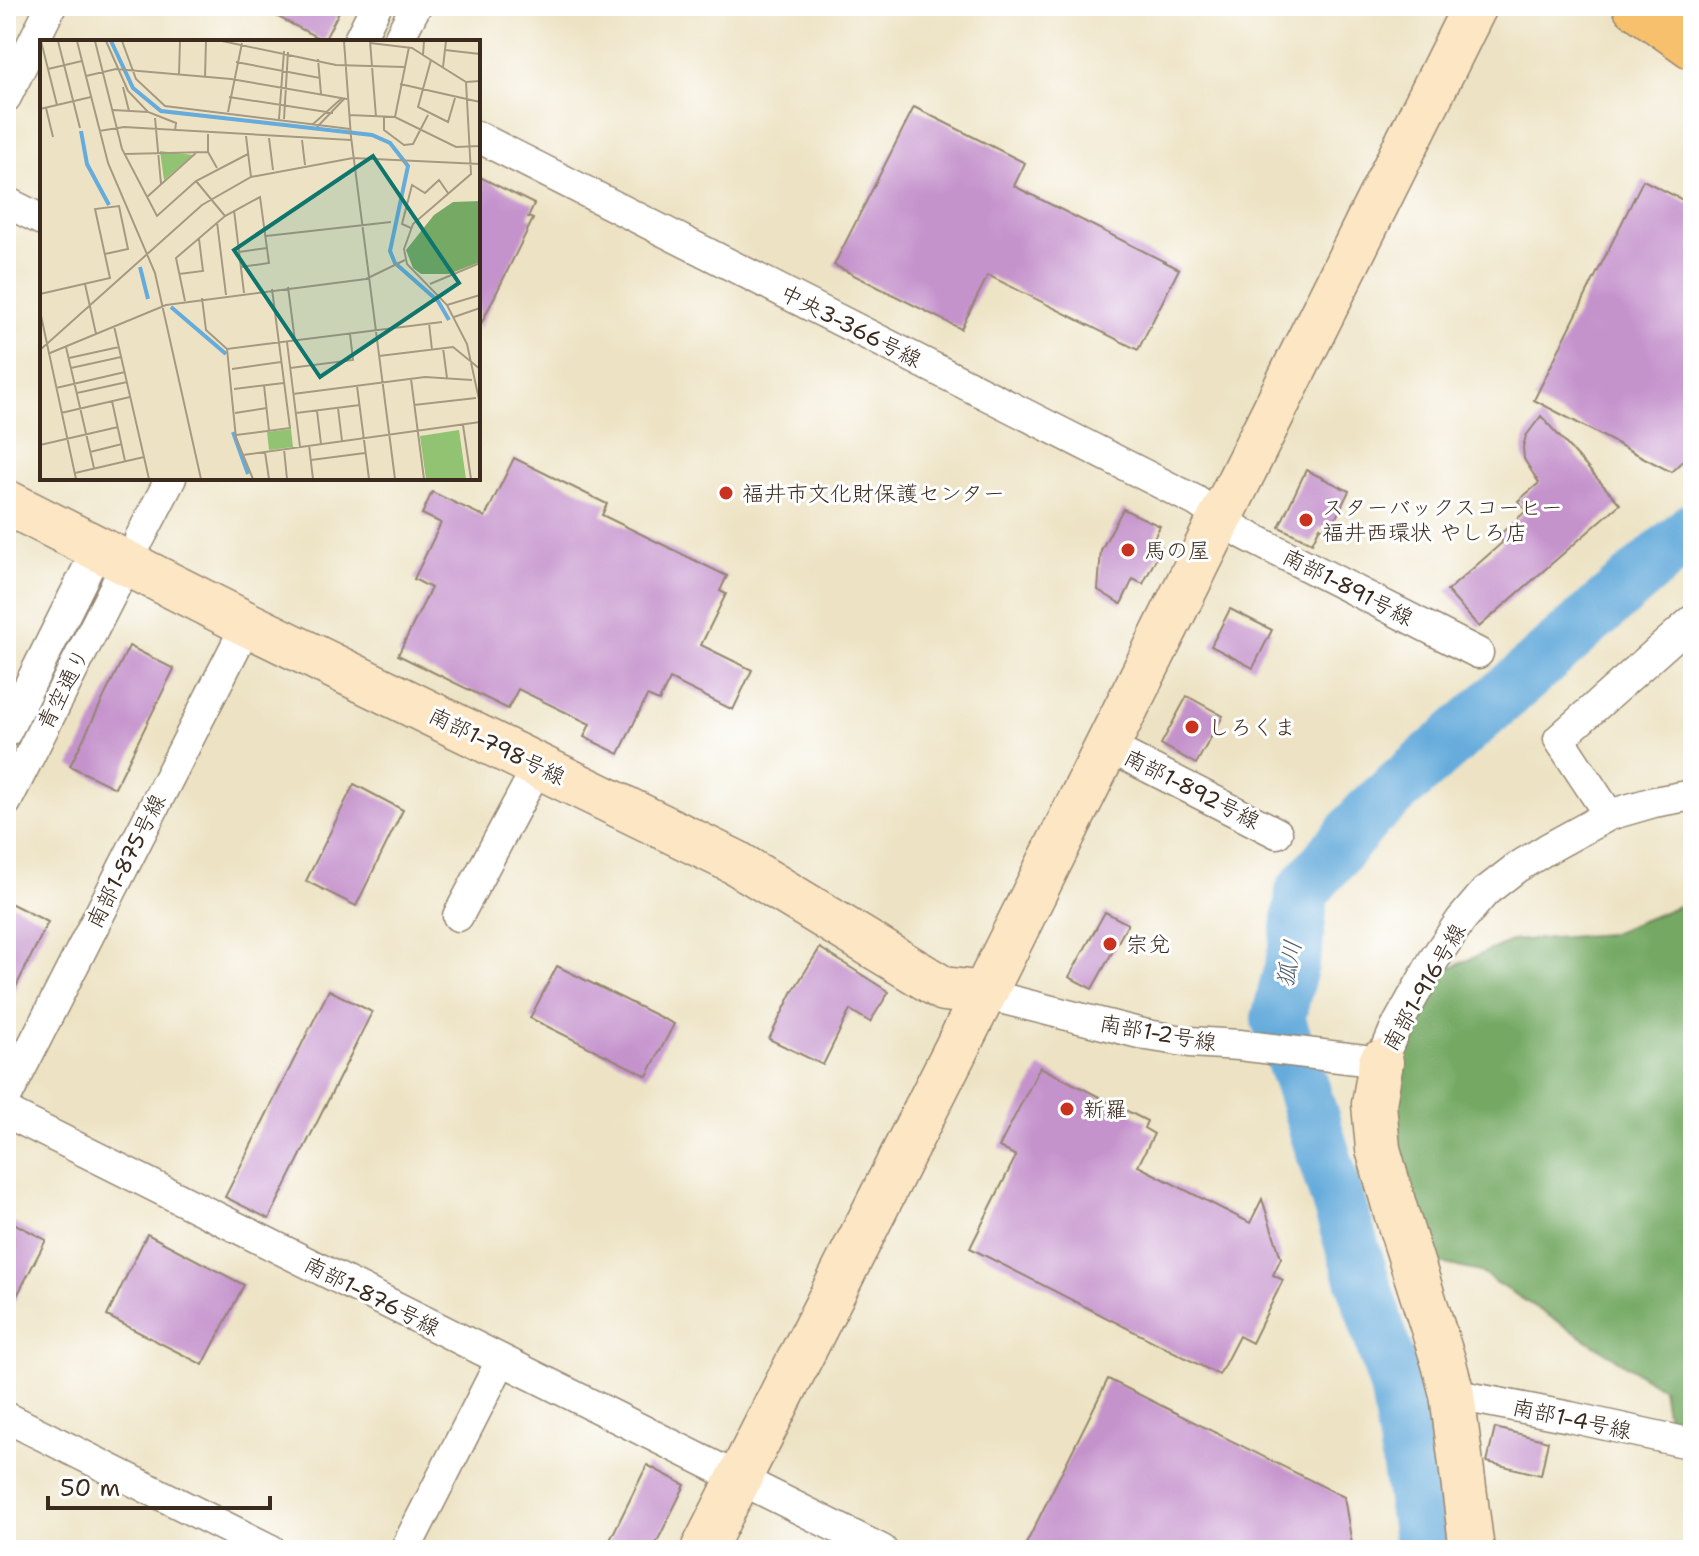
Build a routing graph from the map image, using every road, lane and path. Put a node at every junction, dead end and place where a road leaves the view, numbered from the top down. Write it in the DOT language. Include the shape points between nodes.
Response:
graph roads {
  1 [pos="51,6"];
  2 [pos="376,6"];
  3 [pos="416,6"];
  4 [pos="1475,6"];
  5 [pos="1635,6"];
  6 [pos="359,40"];
  7 [pos="398,40"];
  8 [pos="1693,47"];
  9 [pos="37,49"];
  10 [pos="6,97"];
  11 [pos="480,138"];
  12 [pos="6,202"];
  13 [pos="40,219"];
  14 [pos="170,480"];
  15 [pos="6,502"];
  16 [pos="1222,518"];
  17 [pos="140,538"];
  18 [pos="109,563"];
  19 [pos="1693,620"];
  20 [pos="247,624"];
  21 [pos="1478,653"];
  22 [pos="6,732"];
  23 [pos="1107,746"];
  24 [pos="538,766"];
  25 [pos="1693,795"];
  26 [pos="6,802"];
  27 [pos="1609,815"];
  28 [pos="1277,833"];
  29 [pos="458,916"];
  30 [pos="984,994"];
  31 [pos="1381,1062"];
  32 [pos="6,1098"];
  33 [pos="6,1112"];
  34 [pos="501,1361"];
  35 [pos="1452,1394"];
  36 [pos="6,1417"];
  37 [pos="1642,1434"];
  38 [pos="1693,1444"];
  39 [pos="1693,1460"];
  40 [pos="740,1477"];
  41 [pos="271,1550"];
  42 [pos="405,1550"];
  43 [pos="703,1550"];
  44 [pos="882,1550"];
  45 [pos="1472,1550"];
  1 -- 9 [label="street"];
  2 -- 6 [label="street"];
  3 -- 7 [label="street"];
  4 -- 16 [label="street"];
  5 -- 8 [label="main road"];
  9 -- 10 [label="street"];
  11 -- 16 [label="street, 中央3-366号線"];
  12 -- 13 [label="street"];
  14 -- 17 [label="street"];
  15 -- 18 [label="street, 南部1-798号線"];
  16 -- 21 [label="street, 南部1-891号線"];
  16 -- 23 [label="street"];
  18 -- 20 [label="street, 南部1-798号線"];
  18 -- 22 [label="street"];
  18 -- 26 [label="street, 青空通り"];
  19 -- 27 [label="street" via="1559,739"];
  20 -- 24 [label="street, 南部1-798号線"];
  20 -- 32 [label="street, 南部1-875号線"];
  23 -- 28 [label="street, 南部1-892号線"];
  23 -- 30 [label="street"];
  24 -- 29 [label="street"];
  24 -- 30 [label="street, 南部1-798号線" via="735,862 944,989"];
  25 -- 27 [label="street, 南部1-916号線"];
  27 -- 31 [label="street, 南部1-916号線" via="1516,868 1485,892 1433,961"];
  30 -- 31 [label="street, 南部1-2号線" via="1147,1035"];
  30 -- 40 [label="street"];
  31 -- 35 [label="street, 南部1-916号線" via="1374,1104 1378,1149"];
  33 -- 34 [label="street, 南部1-876号線"];
  34 -- 40 [label="street, 南部1-876号線"];
  34 -- 42 [label="street"];
  35 -- 37 [label="street, 南部1-4号線"];
  35 -- 45 [label="street, 南部1-916号線"];
  36 -- 41 [label="street"];
  37 -- 38 [label="street, 南部1-4号線"];
  37 -- 39 [label="street"];
  40 -- 43 [label="street"];
  40 -- 44 [label="street, 南部1-876号線"];
}
